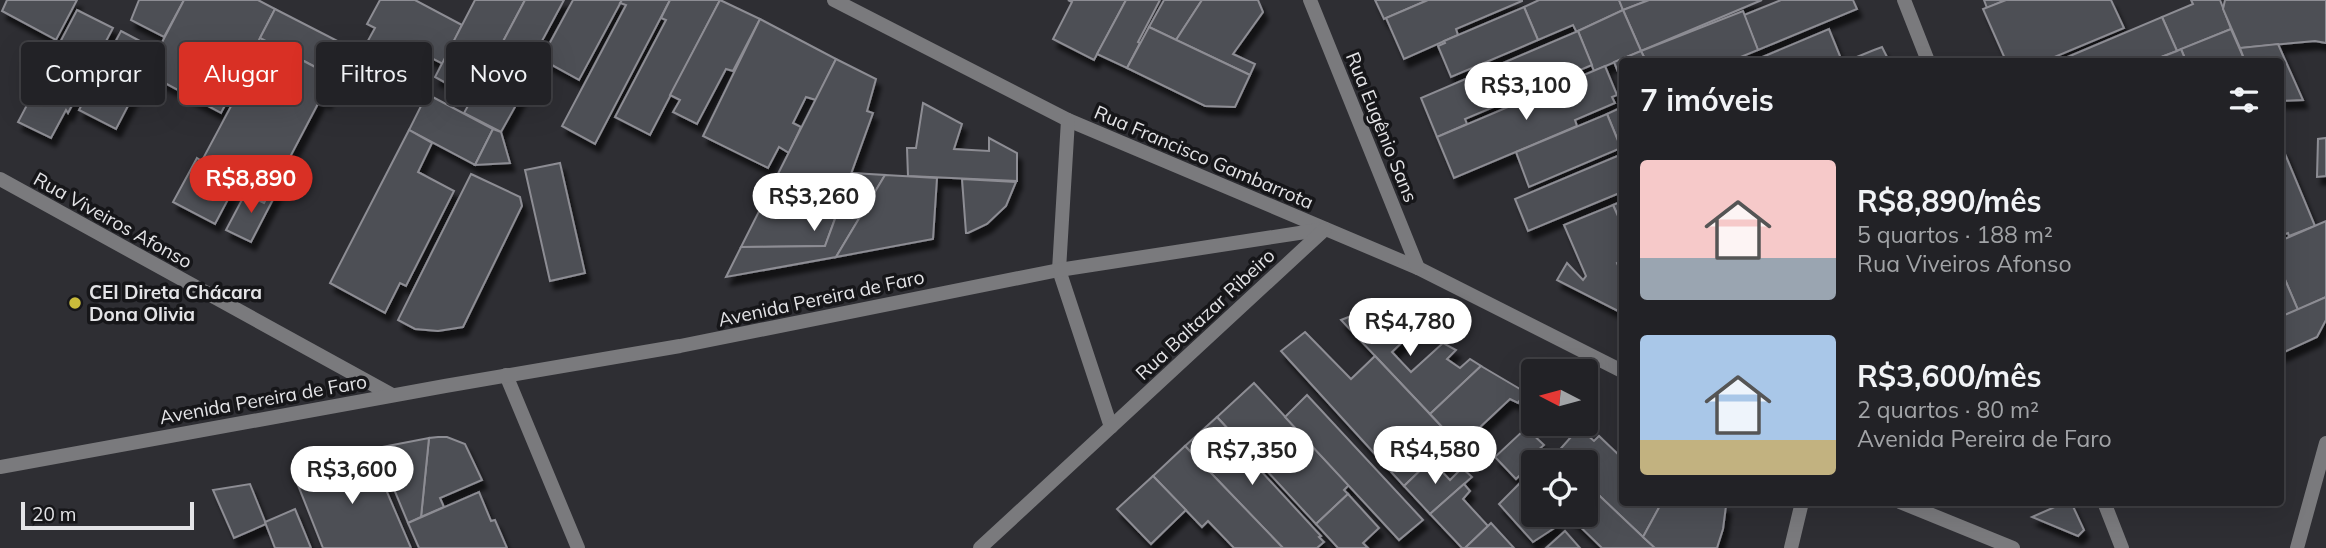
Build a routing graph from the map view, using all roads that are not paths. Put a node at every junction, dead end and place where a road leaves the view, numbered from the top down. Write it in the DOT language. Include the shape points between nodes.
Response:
graph roads {
  1 [pos="834,0"];
  2 [pos="1310,0"];
  3 [pos="1904,0"];
  4 [pos="1927,58"];
  5 [pos="1068,120"];
  6 [pos="0,179"];
  7 [pos="1325,229"];
  8 [pos="1418,268"];
  9 [pos="1059,270"];
  10 [pos="1619,369"];
  11 [pos="506,375"];
  12 [pos="392,395"];
  13 [pos="1111,427"];
  14 [pos="2326,443"];
  15 [pos="0,467"];
  16 [pos="1801,506"];
  17 [pos="1910,506"];
  18 [pos="2106,506"];
  19 [pos="578,548"];
  20 [pos="980,548"];
  21 [pos="1791,548"];
  22 [pos="2013,548"];
  23 [pos="2122,548"];
  24 [pos="2297,548"];
  1 -- 5 [label="street, Rua Francisco Gambarrota"];
  2 -- 8 [label="street, Rua Eugênio Sans"];
  3 -- 4 [label="street"];
  5 -- 7 [label="street, Rua Francisco Gambarrota"];
  5 -- 9 [label="street, Rua Francisco Gambarrota"];
  6 -- 12 [label="street, Rua Viveiros Afonso"];
  7 -- 8 [label="street"];
  7 -- 9 [label="street, Avenida Pereira de Faro"];
  7 -- 13 [label="street, Rua Baltazar Ribeiro"];
  8 -- 10 [label="street"];
  9 -- 11 [label="street, Avenida Pereira de Faro" via="680,346"];
  9 -- 13 [label="street"];
  11 -- 12 [label="street, Avenida Pereira de Faro"];
  11 -- 19 [label="street"];
  12 -- 15 [label="street, Avenida Pereira de Faro"];
  13 -- 20 [label="street, Rua Baltazar Ribeiro"];
  14 -- 24 [label="street"];
  16 -- 21 [label="street"];
  17 -- 22 [label="street"];
  18 -- 23 [label="street"];
}
